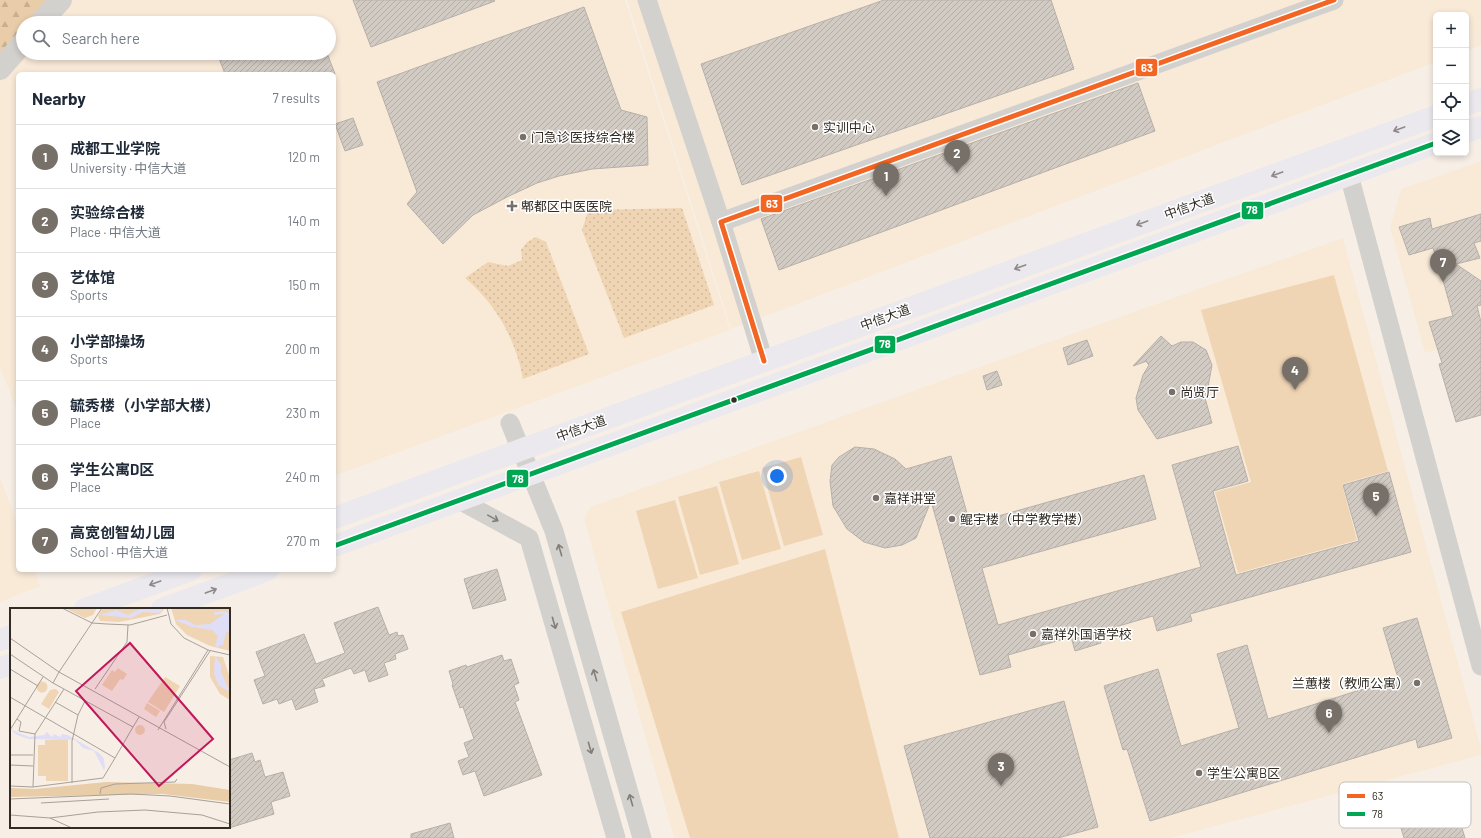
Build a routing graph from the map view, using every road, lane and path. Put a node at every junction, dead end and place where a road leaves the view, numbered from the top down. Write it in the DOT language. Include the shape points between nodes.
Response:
graph roads {
  1 [pos="61,0"];
  2 [pos="647,0"];
  3 [pos="1324,2"];
  4 [pos="46,16"];
  5 [pos="16,51"];
  6 [pos="0,69"];
  7 [pos="1481,99"];
  8 [pos="1469,104"];
  9 [pos="1433,117"];
  10 [pos="1481,127"];
  11 [pos="1469,131"];
  12 [pos="1433,144"];
  13 [pos="1349,175"];
  14 [pos="721,222"];
  15 [pos="764,361"];
  16 [pos="510,423"];
  17 [pos="521,450"];
  18 [pos="531,473"];
  19 [pos="459,500"];
  20 [pos="336,517"];
  21 [pos="336,545"];
  22 [pos="186,572"];
  23 [pos="263,572"];
  24 [pos="88,608"];
  25 [pos="165,608"];
  26 [pos="10,636"];
  27 [pos="0,640"];
  28 [pos="10,664"];
  29 [pos="1481,666"];
  30 [pos="0,668"];
  31 [pos="616,838"];
  32 [pos="642,838"];
  1 -- 4 [label="street"];
  2 -- 14 [label="street"];
  3 -- 14 [label="street"];
  5 -- 6 [label="street"];
  7 -- 8 [label="main road"];
  9 -- 15 [label="main road, 中信大道, one-way"];
  10 -- 11 [label="main road"];
  12 -- 13 [label="main road, 中信大道"];
  13 -- 18 [label="main road, 中信大道"];
  13 -- 29 [label="street"];
  14 -- 15 [label="street"];
  15 -- 17 [label="main road, 中信大道"];
  16 -- 17 [label="street"];
  17 -- 18 [label="street"];
  17 -- 20 [label="main road, 中信大道"];
  18 -- 19 [label="main road, 中信大道"];
  32 -- 18 [label="street, one-way" via="554,532"];
  19 -- 21 [label="main road, 中信大道"];
  19 -- 31 [label="street, one-way" via="529,538"];
  22 -- 24 [label="main road, one-way"];
  25 -- 23 [label="main road, one-way"];
  26 -- 27 [label="main road"];
  28 -- 30 [label="main road"];
}
